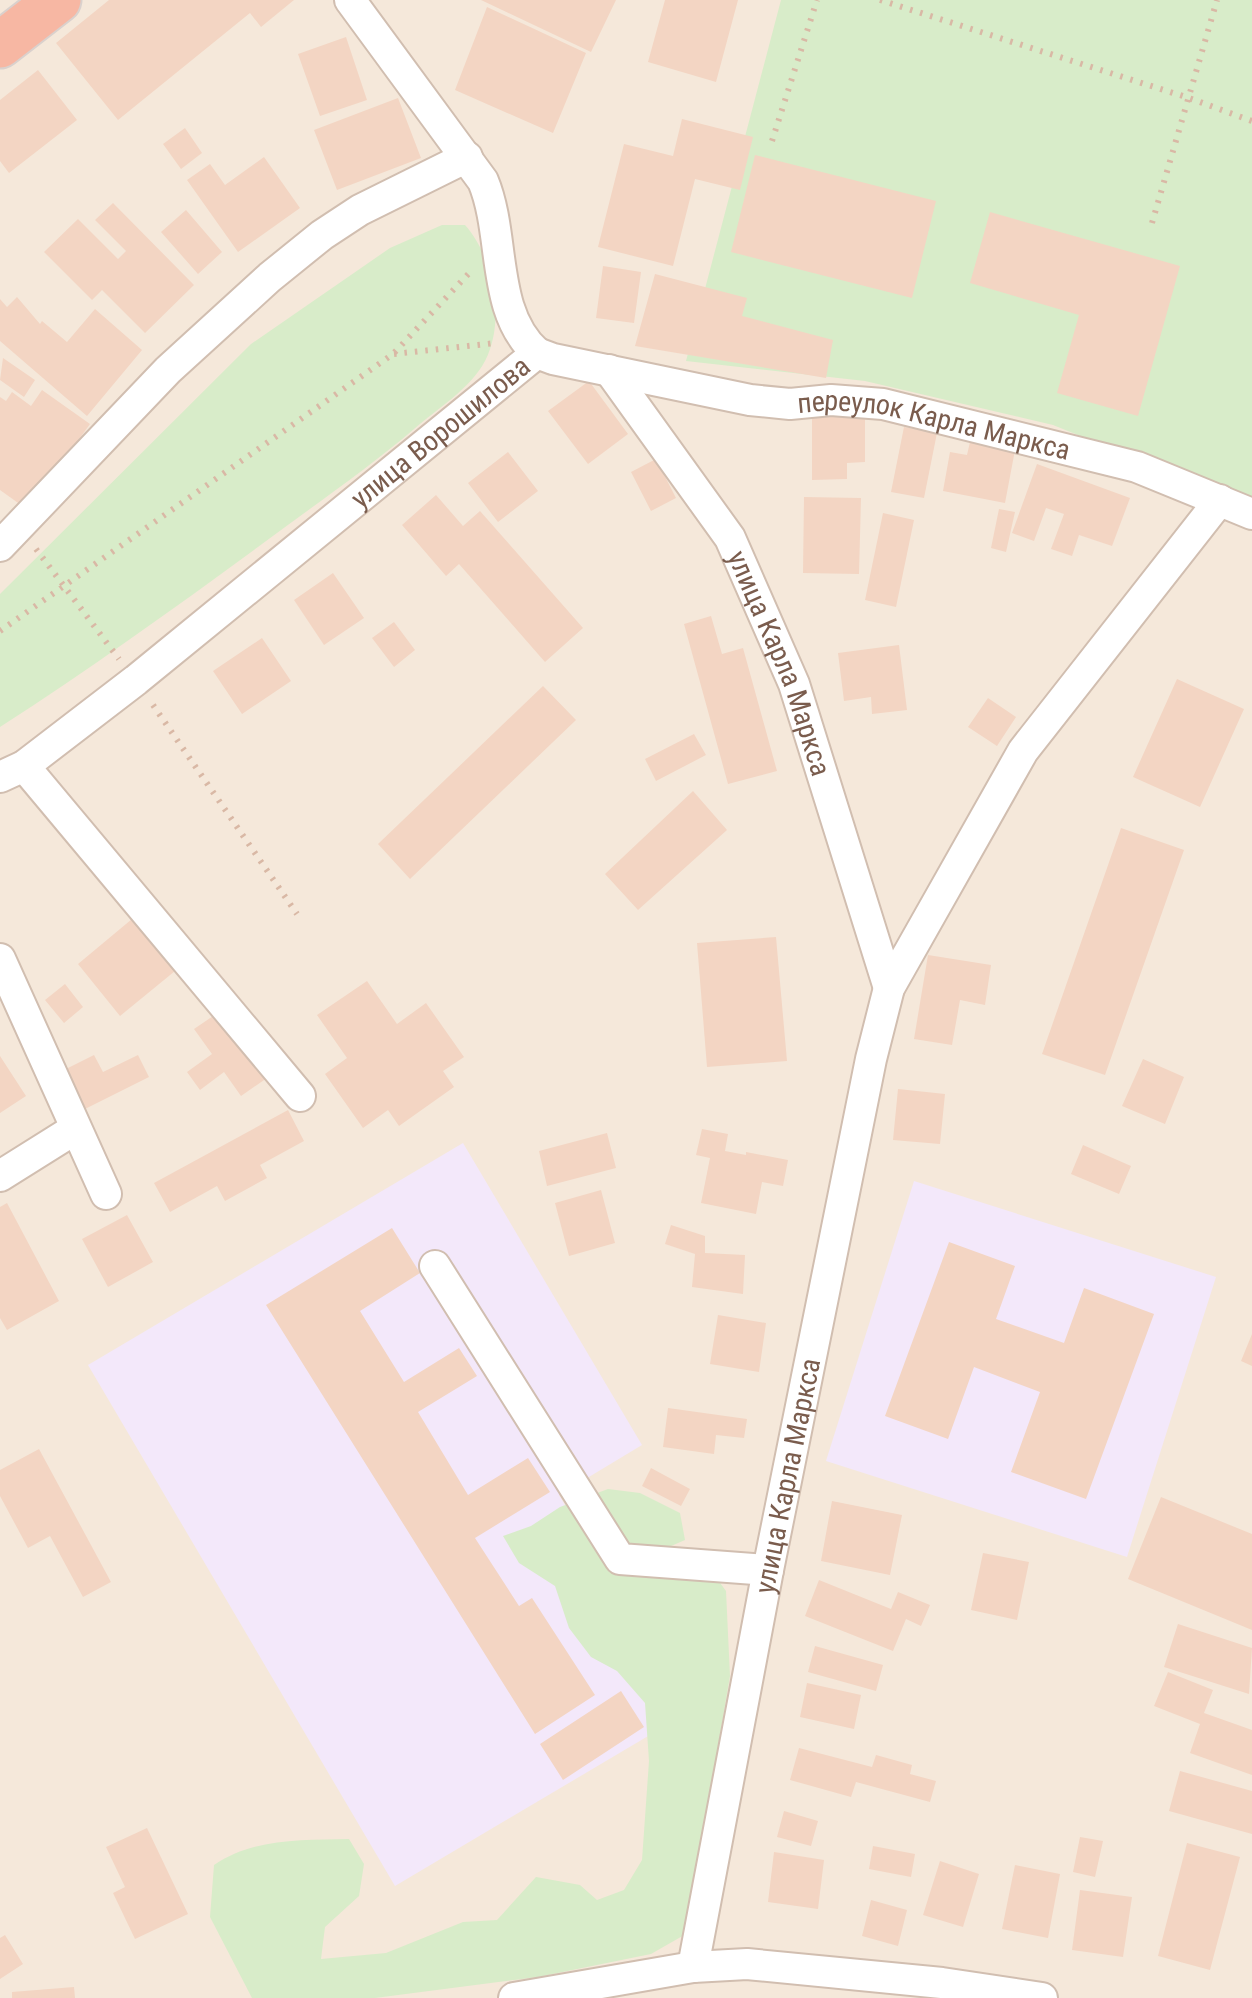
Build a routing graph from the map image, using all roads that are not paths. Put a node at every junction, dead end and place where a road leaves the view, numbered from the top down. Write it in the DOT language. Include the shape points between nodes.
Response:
graph roads {
  1 [pos="58,0"];
  2 [pos="350,0"];
  3 [pos="0,45"];
  4 [pos="467,157"];
  5 [pos="530,346"];
  6 [pos="609,370"];
  7 [pos="1220,500"];
  8 [pos="1252,514"];
  9 [pos="6,526"];
  10 [pos="12,772"];
  11 [pos="0,960"];
  12 [pos="889,988"];
  13 [pos="300,1096"];
  14 [pos="75,1129"];
  15 [pos="0,1176"];
  16 [pos="106,1194"];
  17 [pos="436,1266"];
  18 [pos="768,1570"];
  19 [pos="693,1968"];
  20 [pos="576,1993"];
  21 [pos="514,1998"];
  22 [pos="1042,1998"];
  1 -- 3 [label="highway"];
  2 -- 4 [label="street, улица Ворошилова"];
  4 -- 5 [label="street, улица Ворошилова" via="494,208 508,308"];
  4 -- 9 [label="street" via="322,235 168,370"];
  5 -- 6 [label="street, переулок Карла Маркса" via="553,360"];
  5 -- 10 [label="street, улица Ворошилова" via="136,680"];
  6 -- 7 [label="street, переулок Карла Маркса" via="750,400 883,404 1137,467"];
  6 -- 12 [label="street, улица Карла Маркса" via="730,538 794,684"];
  7 -- 8 [label="street, переулок Карла Маркса"];
  7 -- 12 [label="street, улица Карла Маркса" via="1023,751"];
  10 -- 13 [label="street, улица Ворошилова"];
  11 -- 14 [label="street"];
  12 -- 18 [label="street, улица Карла Маркса"];
  14 -- 15 [label="street"];
  14 -- 16 [label="street"];
  17 -- 18 [label="street" via="620,1559"];
  18 -- 19 [label="street, улица Карла Маркса"];
  19 -- 20 [label="street"];
  19 -- 22 [label="street" via="747,1964"];
  20 -- 21 [label="street"];
}
